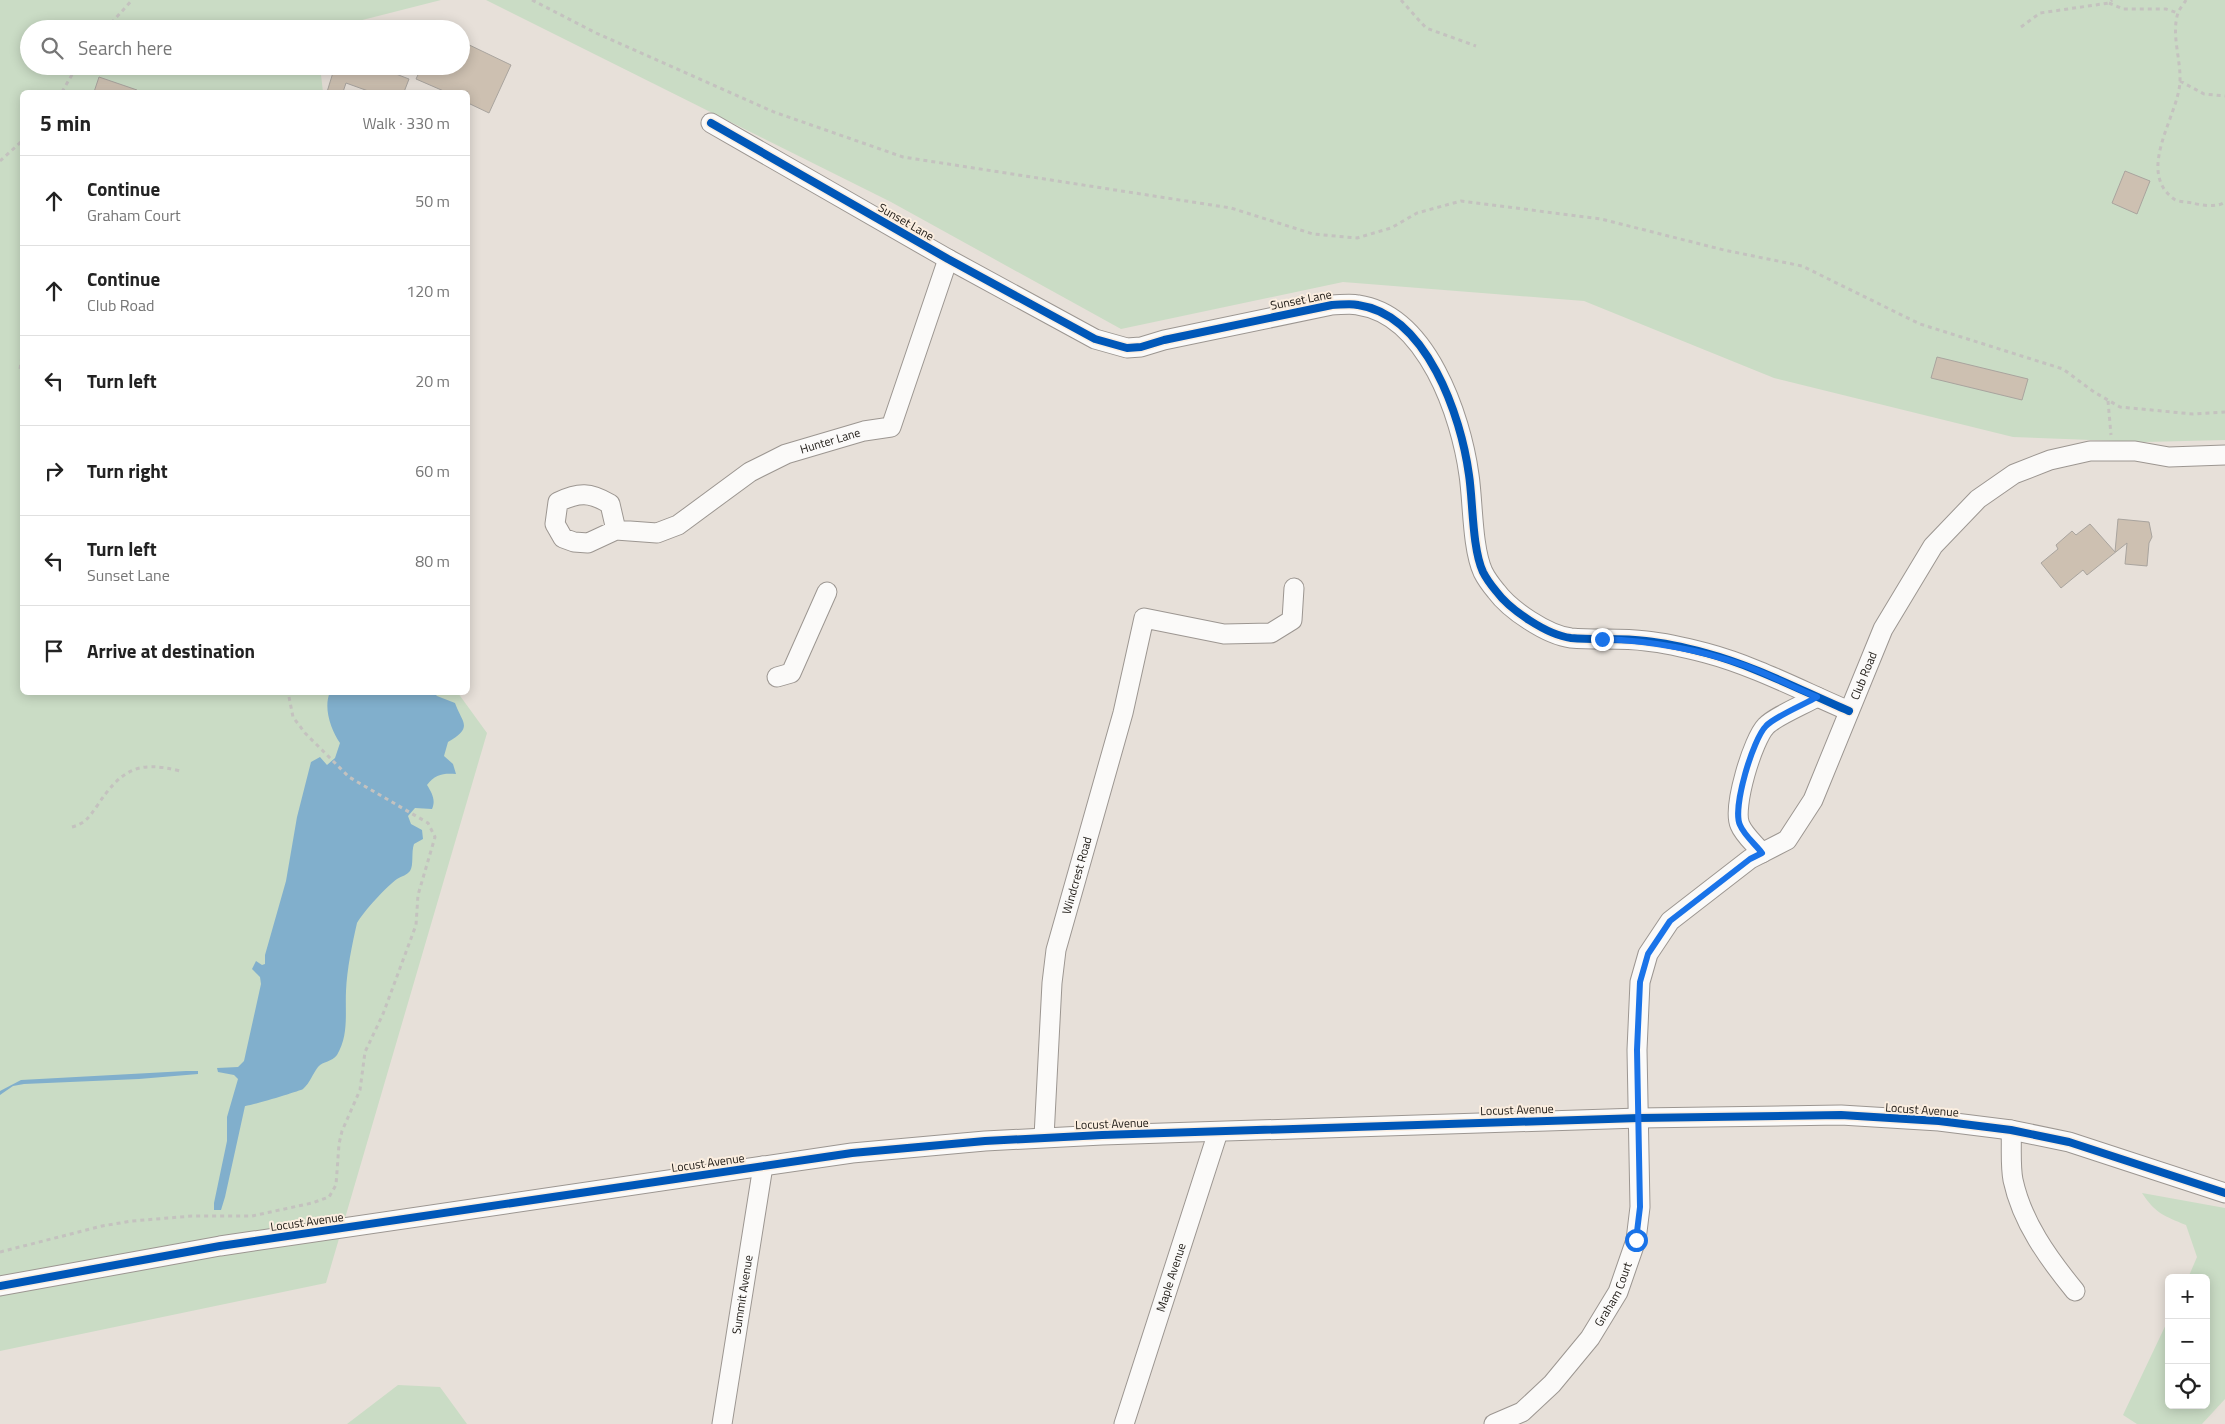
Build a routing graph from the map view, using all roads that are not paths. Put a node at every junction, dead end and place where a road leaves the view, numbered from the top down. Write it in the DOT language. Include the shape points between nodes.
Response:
graph roads {
  1 [pos="711,123"];
  2 [pos="948,259"];
  3 [pos="2225,455"];
  4 [pos="616,530"];
  5 [pos="1294,588"];
  6 [pos="826,592"];
  7 [pos="778,677"];
  8 [pos="1817,697"];
  9 [pos="1849,711"];
  10 [pos="1762,853"];
  11 [pos="1639,1118"];
  12 [pos="2011,1130"];
  13 [pos="1218,1132"];
  14 [pos="1044,1137"];
  15 [pos="763,1166"];
  16 [pos="2225,1193"];
  17 [pos="0,1286"];
  18 [pos="2075,1291"];
  19 [pos="722,1424"];
  20 [pos="1124,1424"];
  21 [pos="1494,1424"];
  1 -- 2 [label="street, Sunset Lane"];
  2 -- 4 [label="street, Hunter Lane" via="892,427 864,431 786,454 750,472 678,525 664,531"];
  2 -- 8 [label="street, Sunset Lane" via="1095,339 1127,348 1332,305 1358,305 1381,312 1400,325 1432,360 1444,385 1461,435 1483,571 1512,608 1542,627 1568,638 1647,641 1706,653 1747,666"];
  3 -- 9 [label="street, Club Road" via="2169,457 2135,451 2090,451 2050,460 2014,474 1978,499 1933,546 1883,629"];
  5 -- 14 [label="street, Windcrest Road" via="1292,620 1271,634 1224,634 1144,618 1123,713 1056,950"];
  6 -- 7 [label="street" via="791,673"];
  8 -- 9 [label="street, Sunset Lane"];
  8 -- 10 [label="street" via="1765,726 1751,759 1739,794 1737,814 1740,826"];
  9 -- 10 [label="street, Club Road" via="1813,800 1787,840"];
  10 -- 11 [label="street, Club Road" via="1670,921 1648,954 1640,982"];
  11 -- 12 [label="street, Locust Avenue" via="1841,1116 1939,1121"];
  11 -- 13 [label="street, Locust Avenue"];
  11 -- 21 [label="street, Graham Court" via="1636,1240 1618,1292 1590,1338 1552,1384 1522,1412"];
  12 -- 16 [label="street, Locust Avenue" via="2068,1142"];
  12 -- 18 [label="street" via="2013,1179 2026,1217 2049,1259"];
  13 -- 14 [label="street, Locust Avenue"];
  13 -- 20 [label="street, Maple Avenue"];
  14 -- 15 [label="street, Locust Avenue" via="920,1146"];
  15 -- 17 [label="street, Locust Avenue" via="220,1246"];
  15 -- 19 [label="street, Summit Avenue"];
}
